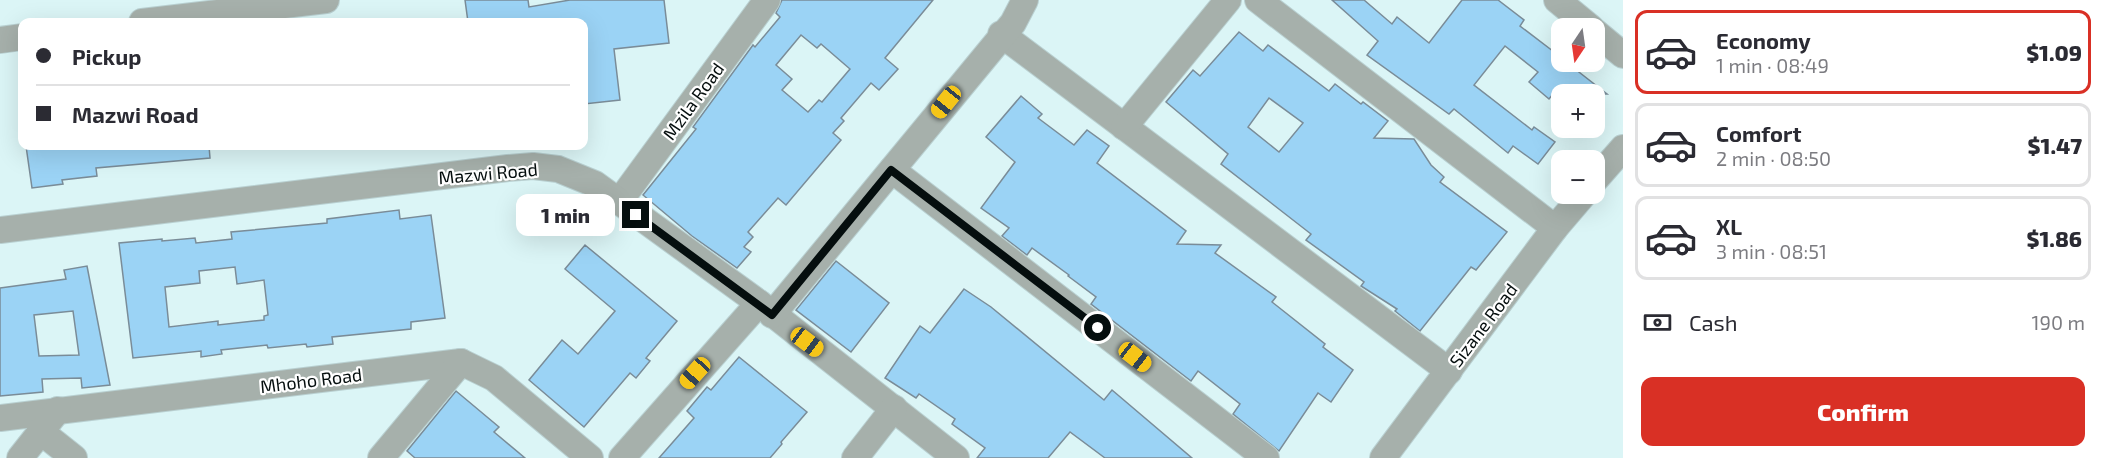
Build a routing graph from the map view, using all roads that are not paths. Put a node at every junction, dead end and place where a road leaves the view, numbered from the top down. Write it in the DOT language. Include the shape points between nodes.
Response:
graph roads {
  1 [pos="326,0"];
  2 [pos="767,0"];
  3 [pos="1025,0"];
  4 [pos="1228,0"];
  5 [pos="1258,0"];
  6 [pos="1557,0"];
  7 [pos="175,18"];
  8 [pos="1579,18"];
  9 [pos="1001,34"];
  10 [pos="18,38"];
  11 [pos="0,40"];
  12 [pos="1605,40"];
  13 [pos="1623,55"];
  14 [pos="1124,127"];
  15 [pos="1623,148"];
  16 [pos="1605,168"];
  17 [pos="891,170"];
  18 [pos="619,202"];
  19 [pos="1575,204"];
  20 [pos="1555,228"];
  21 [pos="0,230"];
  22 [pos="765,309"];
  23 [pos="460,362"];
  24 [pos="1449,371"];
  25 [pos="894,408"];
  26 [pos="58,410"];
  27 [pos="0,417"];
  28 [pos="40,431"];
  29 [pos="20,458"];
  30 [pos="74,458"];
  31 [pos="381,458"];
  32 [pos="590,458"];
  33 [pos="622,458"];
  34 [pos="855,458"];
  35 [pos="956,458"];
  36 [pos="1266,458"];
  37 [pos="1383,458"];
  1 -- 7 [label="street"];
  2 -- 18 [label="street, Mzila Road"];
  3 -- 9 [label="street" via="1013,23"];
  4 -- 14 [label="street"];
  5 -- 20 [label="street"];
  6 -- 8 [label="street"];
  9 -- 14 [label="street"];
  9 -- 17 [label="street"];
  10 -- 11 [label="street"];
  12 -- 13 [label="street"];
  14 -- 24 [label="street"];
  15 -- 16 [label="street"];
  17 -- 22 [label="street"];
  17 -- 36 [label="street"];
  18 -- 21 [label="street, Mazwi Road" via="579,176 533,166"];
  18 -- 22 [label="street, Mazwi Road"];
  19 -- 20 [label="street, Sizane Road"];
  20 -- 24 [label="street, Sizane Road"];
  22 -- 25 [label="street, Mazwi Road"];
  22 -- 33 [label="street"];
  23 -- 26 [label="street, Mhoho Road"];
  23 -- 31 [label="street"];
  23 -- 32 [label="street" via="494,378"];
  24 -- 37 [label="street, Sizane Road"];
  25 -- 34 [label="street"];
  25 -- 35 [label="street, Mazwi Road"];
  26 -- 27 [label="street, Mhoho Road"];
  26 -- 28 [label="street"];
  28 -- 29 [label="street"];
  28 -- 30 [label="street"];
}
